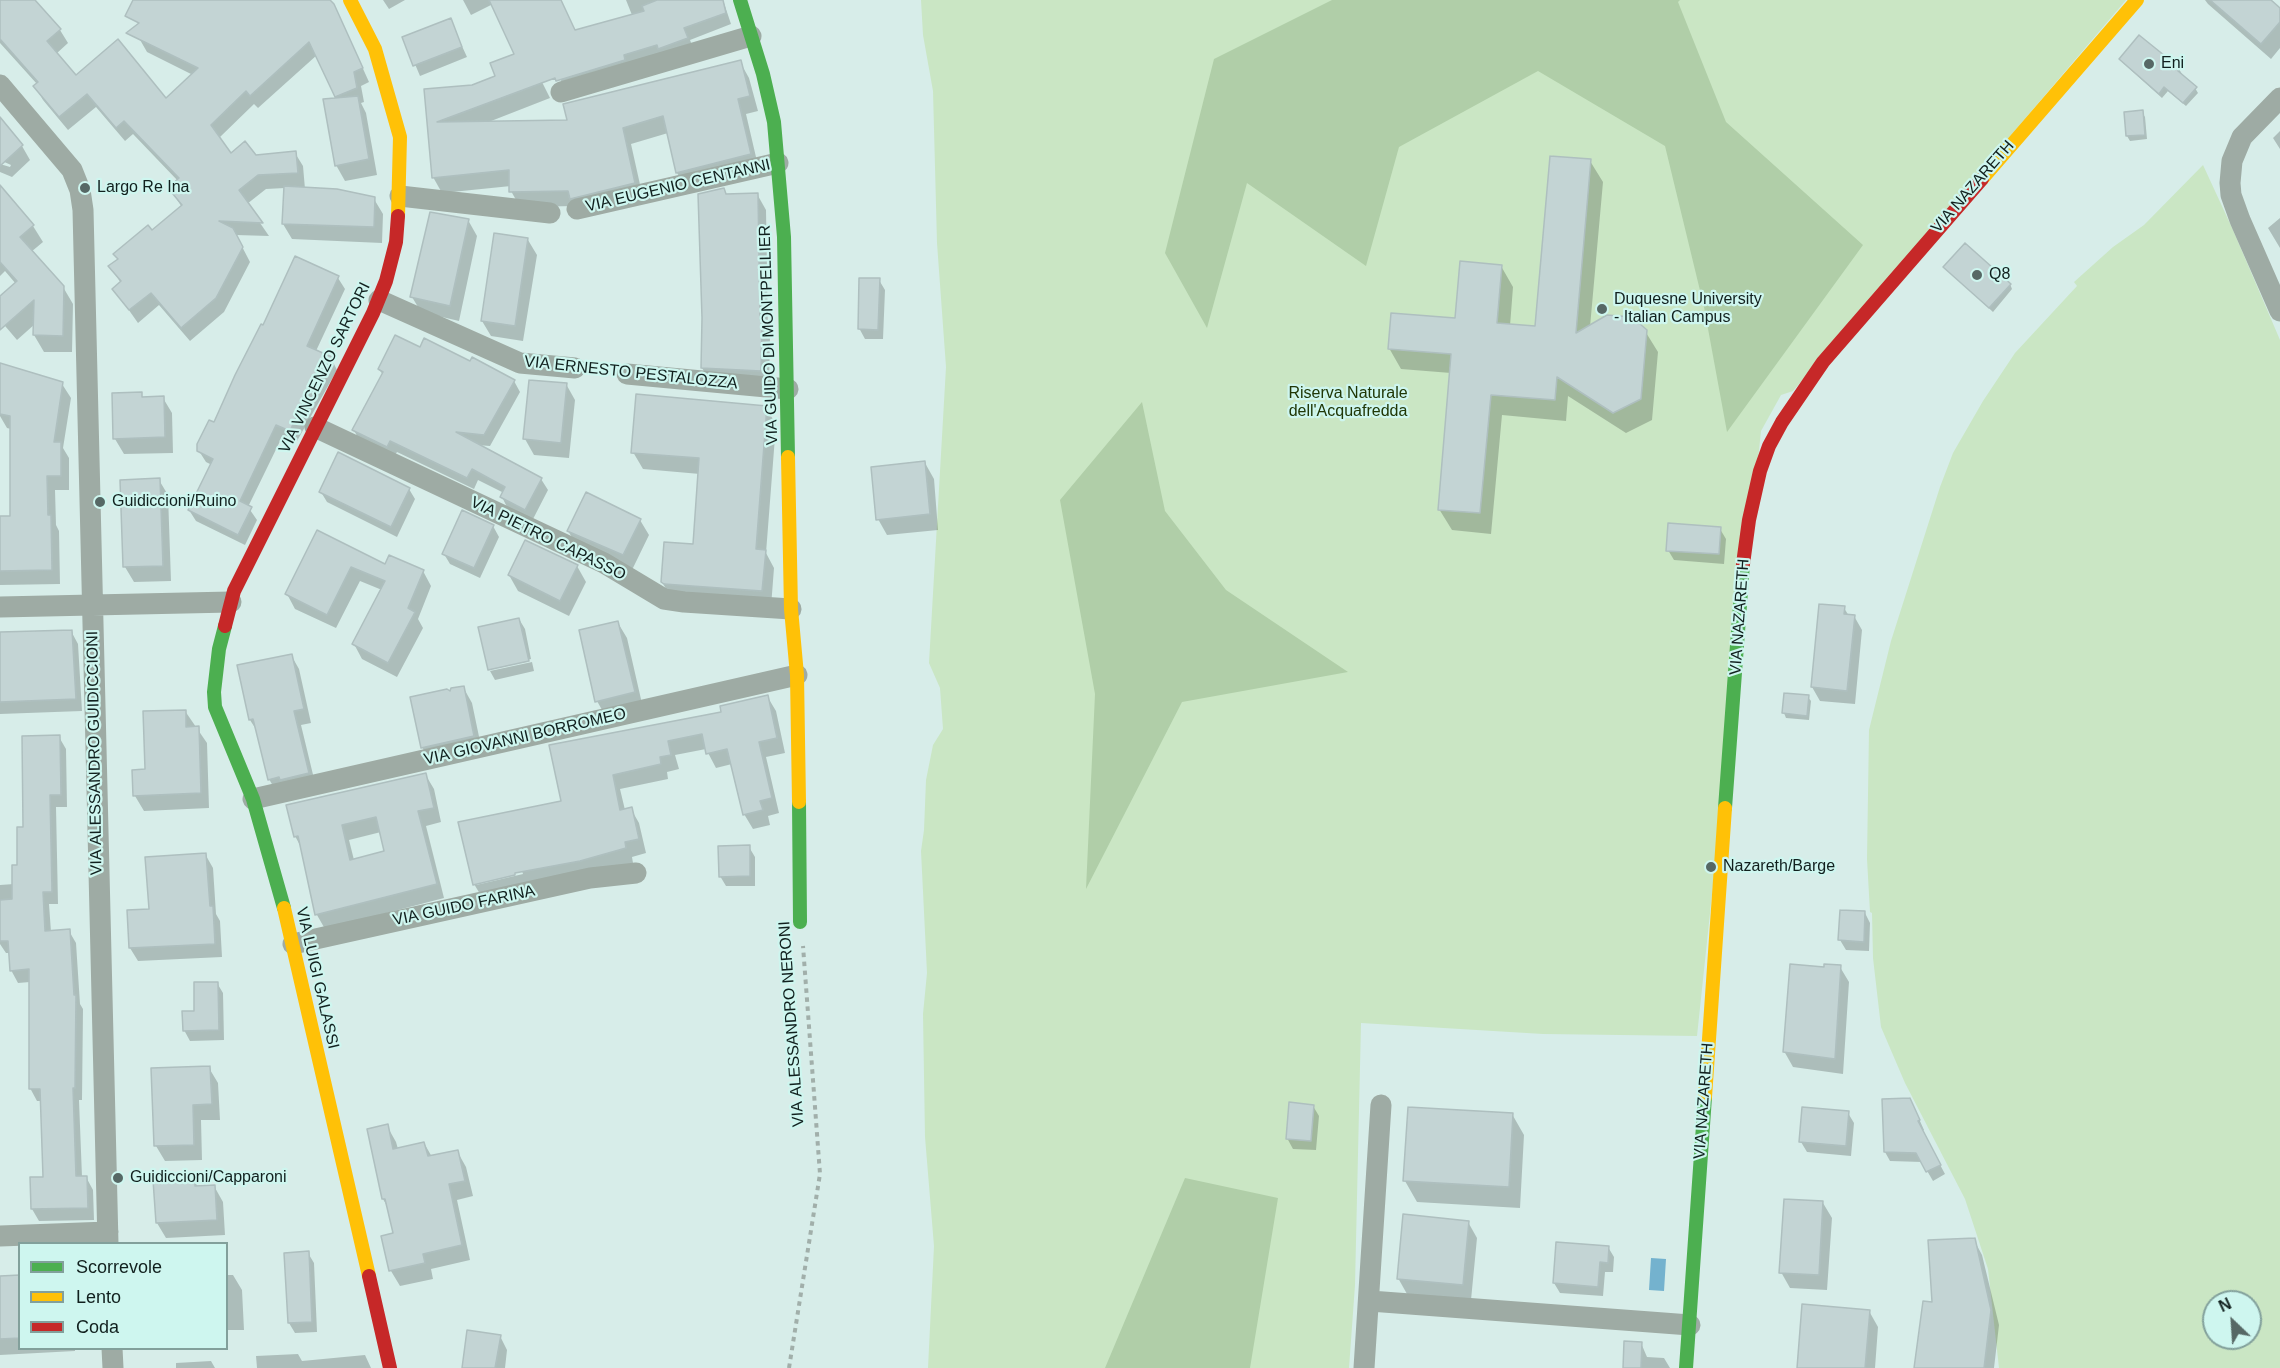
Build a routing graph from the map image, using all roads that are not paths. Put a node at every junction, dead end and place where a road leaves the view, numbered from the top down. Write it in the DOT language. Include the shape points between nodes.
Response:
graph roads {
  1 [pos="350,0"];
  2 [pos="740,0"];
  3 [pos="2137,0"];
  4 [pos="751,36"];
  5 [pos="0,85"];
  6 [pos="561,92"];
  7 [pos="2280,98"];
  8 [pos="778,163"];
  9 [pos="400,196"];
  10 [pos="577,209"];
  11 [pos="550,213"];
  12 [pos="379,300"];
  13 [pos="2280,311"];
  14 [pos="574,368"];
  15 [pos="627,374"];
  16 [pos="788,389"];
  17 [pos="315,427"];
  18 [pos="231,602"];
  19 [pos="92,604"];
  20 [pos="0,607"];
  21 [pos="791,609"];
  22 [pos="797,675"];
  23 [pos="253,799"];
  24 [pos="636,873"];
  25 [pos="800,922"];
  26 [pos="293,944"];
  27 [pos="1382,1105"];
  28 [pos="0,1236"];
  29 [pos="108,1238"];
  30 [pos="1370,1301"];
  31 [pos="1690,1325"];
  32 [pos="112,1350"];
  33 [pos="113,1368"];
  34 [pos="390,1368"];
  35 [pos="1364,1368"];
  36 [pos="1686,1368"];
  1 -- 9 [label="street, VIA VINCENZO SARTORI" via="375,49 397,123"];
  2 -- 4 [label="street, VIA GUIDO DI MONTPELLIER"];
  3 -- 31 [label="street, VIA NAZARETH" via="1823,362 1782,422 1760,471 1741,578"];
  4 -- 6 [label="street"];
  4 -- 8 [label="street, VIA GUIDO DI MONTPELLIER" via="770,103"];
  5 -- 19 [label="street, VIA ALESSANDRO GUIDICCIONI" via="72,170 80,190"];
  7 -- 13 [label="street" via="2242,137 2230,173 2231,195"];
  8 -- 10 [label="street, VIA EUGENIO CENTANNI"];
  8 -- 16 [label="street, VIA GUIDO DI MONTPELLIER"];
  9 -- 11 [label="street"];
  9 -- 12 [label="street, VIA VINCENZO SARTORI" via="396,242"];
  12 -- 14 [label="street, VIA ERNESTO PESTALOZZA" via="520,363"];
  12 -- 17 [label="street, VIA VINCENZO SARTORI"];
  15 -- 16 [label="street, VIA ERNESTO PESTALOZZA"];
  16 -- 21 [label="street, VIA GUIDO DI MONTPELLIER"];
  17 -- 18 [label="street, VIA VINCENZO SARTORI"];
  17 -- 21 [label="street, VIA PIETRO CAPASSO" via="609,566 664,599"];
  18 -- 19 [label="street"];
  18 -- 23 [label="street, VIA LUIGI GALASSI" via="215,668 215,707"];
  19 -- 20 [label="street"];
  19 -- 29 [label="street, VIA ALESSANDRO GUIDICCIONI"];
  21 -- 22 [label="street, VIA GUIDO DI MONTPELLIER"];
  22 -- 23 [label="street, VIA GIOVANNI BORROMEO"];
  22 -- 25 [label="street, VIA ALESSANDRO NERONI"];
  23 -- 26 [label="street, VIA LUIGI GALASSI"];
  24 -- 26 [label="street, VIA GUIDO FARINA" via="590,878"];
  26 -- 34 [label="street, VIA LUIGI GALASSI"];
  27 -- 30 [label="street"];
  28 -- 29 [label="street"];
  30 -- 31 [label="street"];
  30 -- 35 [label="street"];
  31 -- 36 [label="street, VIA NAZARETH"];
  32 -- 33 [label="street"];
}
